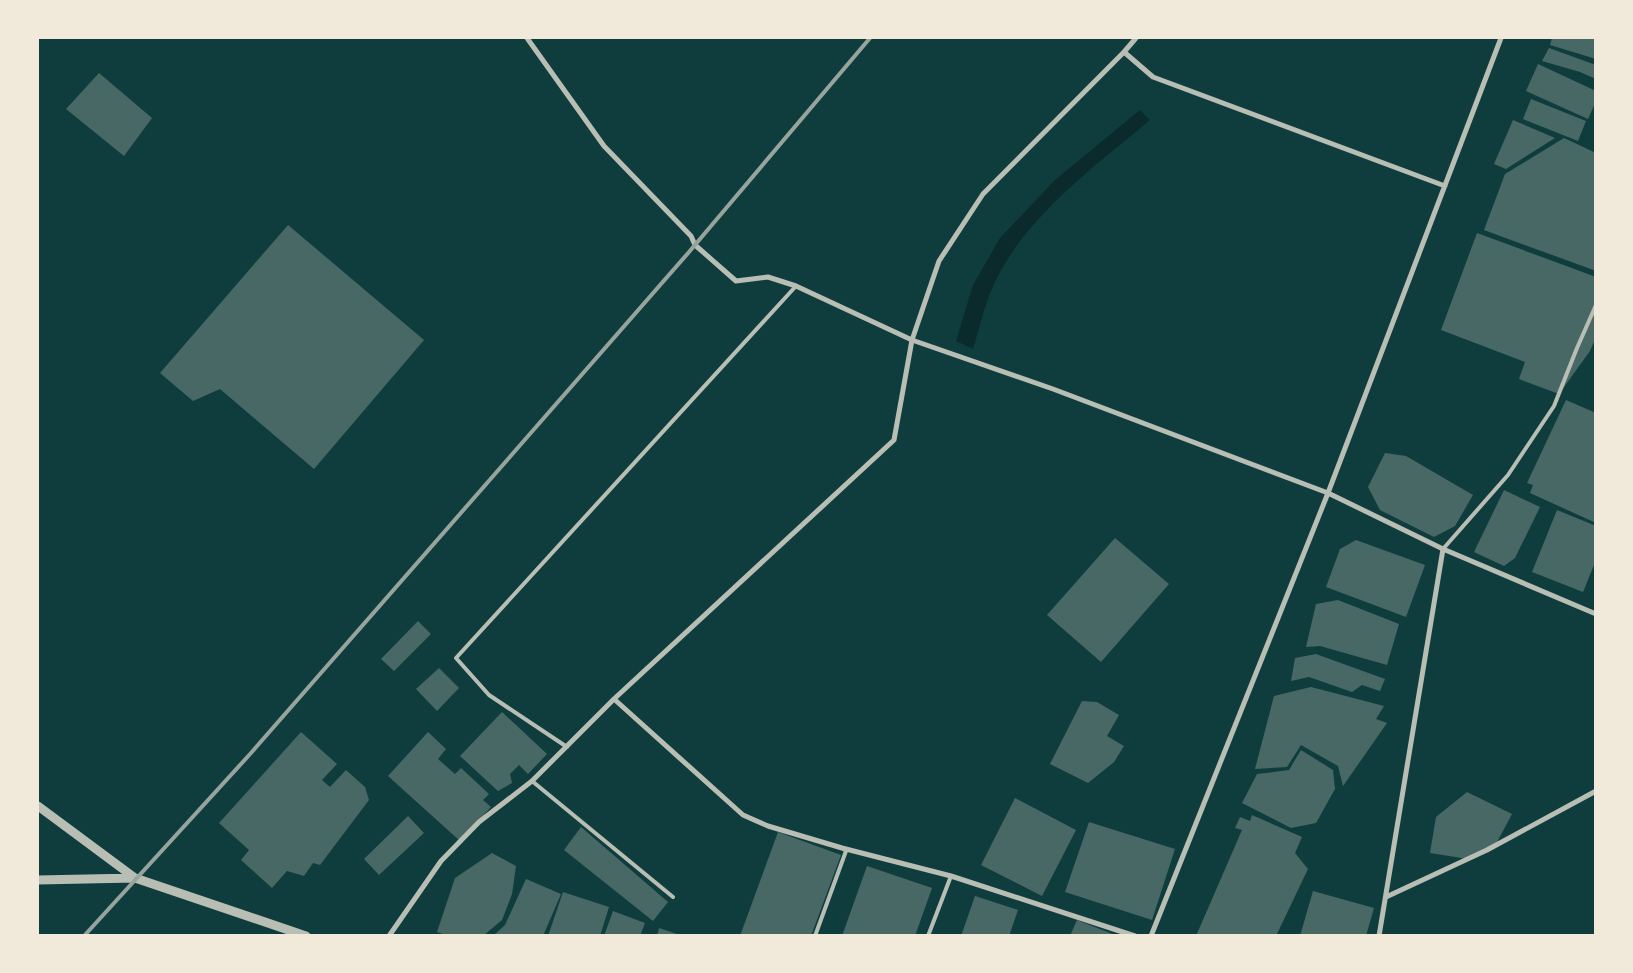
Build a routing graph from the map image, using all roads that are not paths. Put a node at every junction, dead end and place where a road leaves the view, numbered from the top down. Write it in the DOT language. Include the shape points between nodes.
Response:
graph roads {
  1 [pos="527,38"];
  2 [pos="1136,38"];
  3 [pos="1501,38"];
  4 [pos="1124,52"];
  5 [pos="1445,186"];
  6 [pos="796,286"];
  7 [pos="1596,305"];
  8 [pos="912,340"];
  9 [pos="1328,493"];
  10 [pos="1443,549"];
  11 [pos="1596,614"];
  12 [pos="614,699"];
  13 [pos="566,746"];
  14 [pos="532,781"];
  15 [pos="1596,791"];
  16 [pos="38,806"];
  17 [pos="842,848"];
  18 [pos="951,876"];
  19 [pos="135,878"];
  20 [pos="38,880"];
  21 [pos="1386,896"];
  22 [pos="673,897"];
  23 [pos="306,936"];
  24 [pos="389,936"];
  25 [pos="816,936"];
  26 [pos="928,936"];
  27 [pos="1135,936"];
  28 [pos="1151,936"];
  29 [pos="1379,936"];
  1 -- 6 [label="street" via="604,146 691,236 695,245 736,281 768,277"];
  2 -- 4 [label="street"];
  3 -- 5 [label="street"];
  4 -- 5 [label="street" via="1153,77"];
  4 -- 8 [label="street" via="983,194 939,261"];
  5 -- 9 [label="street"];
  6 -- 8 [label="street"];
  6 -- 13 [label="lane" via="456,658 489,695"];
  7 -- 10 [label="lane" via="1554,406 1508,475"];
  8 -- 9 [label="street" via="1054,389"];
  8 -- 12 [label="street" via="894,440"];
  9 -- 10 [label="street"];
  9 -- 28 [label="street"];
  10 -- 11 [label="street"];
  10 -- 21 [label="street"];
  12 -- 13 [label="street"];
  12 -- 17 [label="street" via="743,815 768,826"];
  13 -- 14 [label="street"];
  14 -- 22 [label="lane"];
  14 -- 24 [label="street" via="479,822 441,861"];
  15 -- 21 [label="street" via="1487,850"];
  16 -- 19 [label="street"];
  17 -- 18 [label="street"];
  17 -- 25 [label="lane" via="846,851"];
  18 -- 26 [label="lane"];
  18 -- 27 [label="street"];
  19 -- 20 [label="street"];
  19 -- 23 [label="street"];
  21 -- 29 [label="street"];
}
